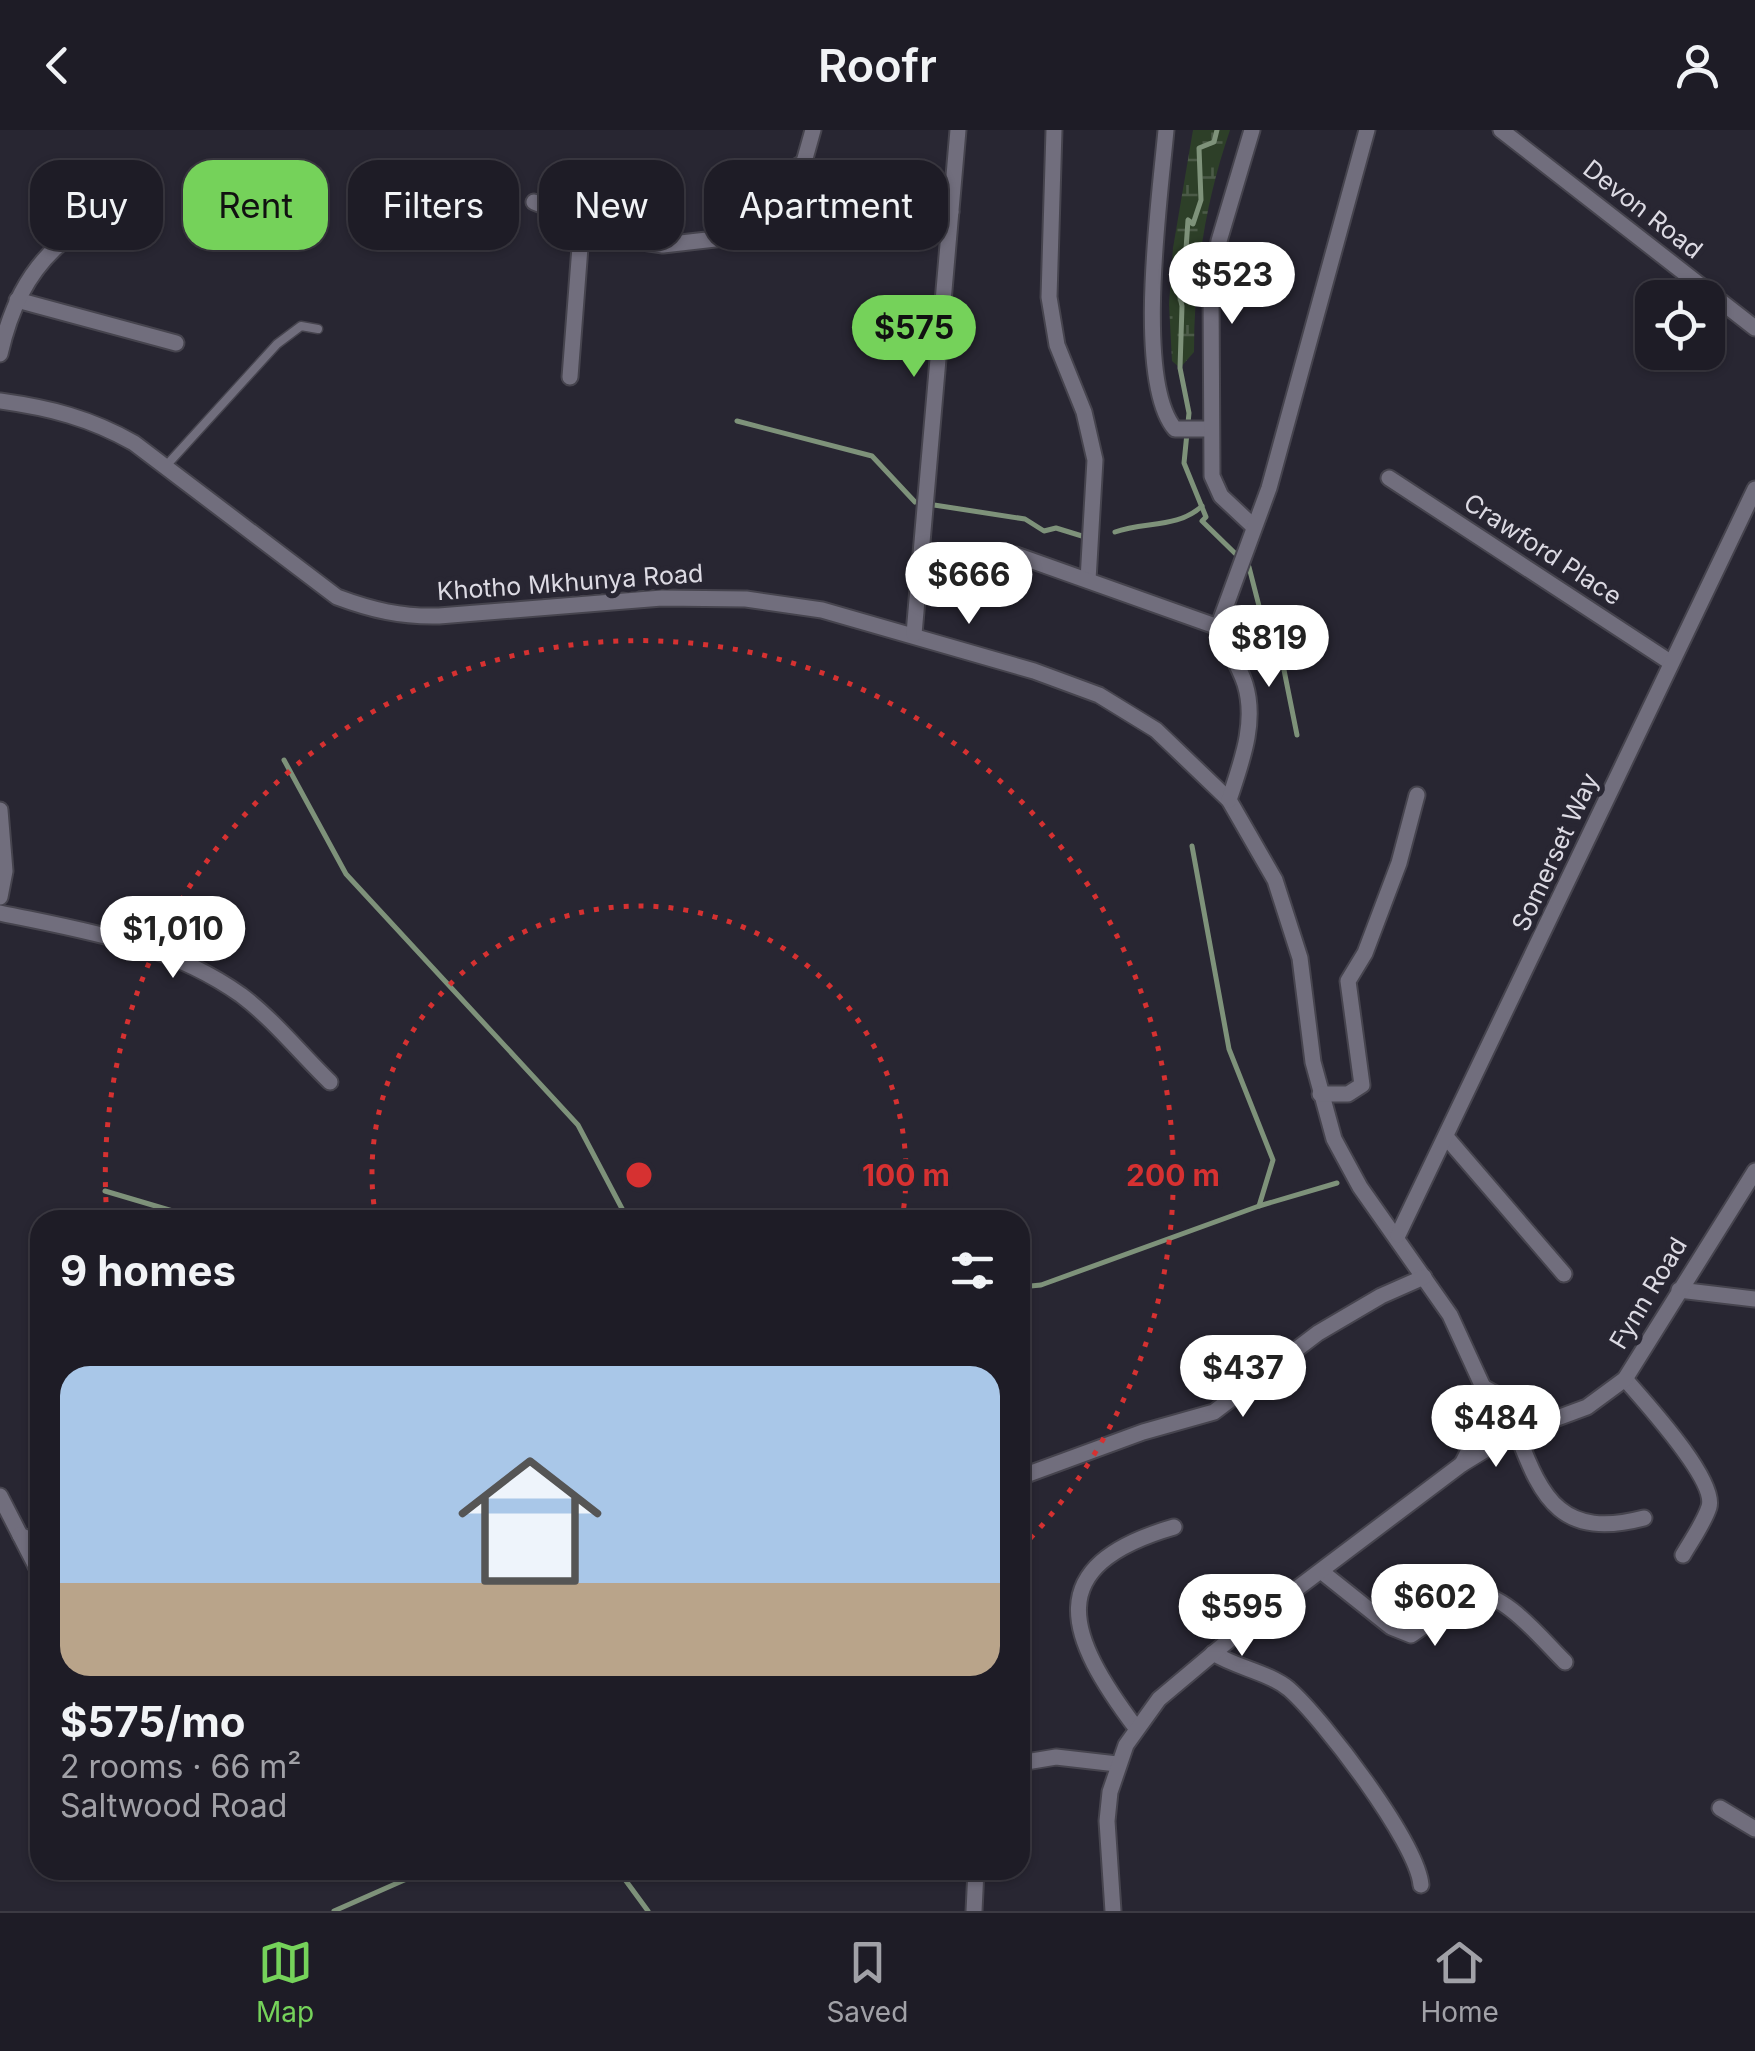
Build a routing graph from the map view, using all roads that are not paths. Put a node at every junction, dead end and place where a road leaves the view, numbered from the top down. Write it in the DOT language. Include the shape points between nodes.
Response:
graph roads {
  1 [pos="813,130"];
  2 [pos="958,130"];
  3 [pos="1054,130"];
  4 [pos="1166,130"];
  5 [pos="1252,130"];
  6 [pos="1367,130"];
  7 [pos="1500,130"];
  8 [pos="805,160"];
  9 [pos="534,202"];
  10 [pos="539,204"];
  11 [pos="948,212"];
  12 [pos="951,212"];
  13 [pos="53,250"];
  14 [pos="580,250"];
  15 [pos="17,300"];
  16 [pos="1755,328"];
  17 [pos="318,329"];
  18 [pos="176,343"];
  19 [pos="0,354"];
  20 [pos="570,376"];
  21 [pos="0,401"];
  22 [pos="1203,429"];
  23 [pos="165,467"];
  24 [pos="1389,478"];
  25 [pos="1755,489"];
  26 [pos="1254,527"];
  27 [pos="1016,555"];
  28 [pos="1088,580"];
  29 [pos="1218,626"];
  30 [pos="914,634"];
  31 [pos="1670,662"];
  32 [pos="1416,795"];
  33 [pos="1229,800"];
  34 [pos="0,810"];
  35 [pos="0,897"];
  36 [pos="0,913"];
  37 [pos="330,1082"];
  38 [pos="1320,1094"];
  39 [pos="1446,1138"];
  40 [pos="1755,1171"];
  41 [pos="1398,1236"];
  42 [pos="1564,1274"];
  43 [pos="1424,1278"];
  44 [pos="1679,1290"];
  45 [pos="1755,1299"];
  46 [pos="1625,1379"];
  47 [pos="1484,1388"];
  48 [pos="1545,1421"];
  49 [pos="1511,1435"];
  50 [pos="1462,1464"];
  51 [pos="1030,1473"];
  52 [pos="0,1496"];
  53 [pos="1644,1518"];
  54 [pos="1174,1527"];
  55 [pos="20,1535"];
  56 [pos="30,1540"];
  57 [pos="30,1554"];
  58 [pos="1683,1556"];
  59 [pos="1322,1572"];
  60 [pos="1213,1653"];
  61 [pos="1566,1662"];
  62 [pos="1136,1728"];
  63 [pos="1030,1761"];
  64 [pos="1117,1764"];
  65 [pos="1720,1808"];
  66 [pos="1755,1829"];
  67 [pos="976,1880"];
  68 [pos="1421,1884"];
  69 [pos="974,1911"];
  70 [pos="1113,1911"];
  1 -- 8 [label="street"];
  2 -- 12 [label="street"];
  3 -- 28 [label="street" via="1048,296 1094,460"];
  4 -- 22 [label="street" via="1153,308 1159,407 1175,429"];
  5 -- 22 [label="street" via="1211,289"];
  6 -- 26 [label="street"];
  7 -- 16 [label="street, Devon Road"];
  9 -- 10 [label="street"];
  11 -- 12 [label="street"];
  12 -- 30 [label="street"];
  13 -- 15 [label="street"];
  14 -- 20 [label="street"];
  15 -- 18 [label="street"];
  15 -- 19 [label="street"];
  17 -- 23 [label="lane" via="302,326 286,336"];
  21 -- 23 [label="street, Khotho Mkhunya Road" via="62,410 100,424"];
  22 -- 26 [label="street" via="1216,486"];
  23 -- 30 [label="street, Khotho Mkhunya Road" via="337,596 400,617 718,597 822,610"];
  24 -- 31 [label="street, Crawford Place"];
  25 -- 31 [label="street, Somerset Way"];
  26 -- 29 [label="street"];
  27 -- 28 [label="street"];
  28 -- 29 [label="street"];
  29 -- 33 [label="street" via="1245,684 1250,716"];
  30 -- 33 [label="street, Khotho Mkhunya Road" via="1099,695 1170,742"];
  31 -- 39 [label="street, Somerset Way"];
  32 -- 38 [label="street" via="1399,863 1348,981 1362,1085 1348,1094"];
  33 -- 38 [label="street, Khotho Mkhunya Road" via="1275,880 1300,958"];
  34 -- 35 [label="street"];
  36 -- 37 [label="street" via="134,941 204,970 245,998"];
  38 -- 41 [label="street, Khotho Mkhunya Road" via="1334,1139"];
  39 -- 41 [label="street, Somerset Way"];
  39 -- 42 [label="street"];
  40 -- 44 [label="street, Fynn Road"];
  41 -- 43 [label="street, Khotho Mkhunya Road"];
  43 -- 47 [label="street, Khotho Mkhunya Road" via="1450,1315"];
  43 -- 51 [label="street" via="1318,1334 1214,1412"];
  44 -- 45 [label="street"];
  44 -- 46 [label="street, Fynn Road"];
  46 -- 48 [label="street, Fynn Road" via="1587,1407"];
  46 -- 58 [label="street" via="1707,1487 1709,1508"];
  47 -- 48 [label="street"];
  47 -- 49 [label="street, Khotho Mkhunya Road"];
  47 -- 50 [label="street"];
  48 -- 49 [label="street, Fynn Road"];
  49 -- 50 [label="street"];
  49 -- 53 [label="street, Khotho Mkhunya Road" via="1536,1486 1555,1506 1598,1525"];
  50 -- 59 [label="street"];
  52 -- 55 [label="street"];
  54 -- 62 [label="street" via="1112,1552 1078,1594 1076,1610 1093,1661"];
  55 -- 56 [label="street"];
  55 -- 57 [label="street"];
  59 -- 60 [label="street"];
  59 -- 61 [label="street" via="1391,1627 1412,1635 1481,1593"];
  60 -- 62 [label="street" via="1159,1698"];
  60 -- 68 [label="street" via="1276,1680 1314,1715 1410,1848"];
  62 -- 64 [label="street"];
  63 -- 64 [label="street" via="1056,1757"];
  64 -- 70 [label="street" via="1107,1821"];
  65 -- 66 [label="street"];
  67 -- 69 [label="street"];
}
